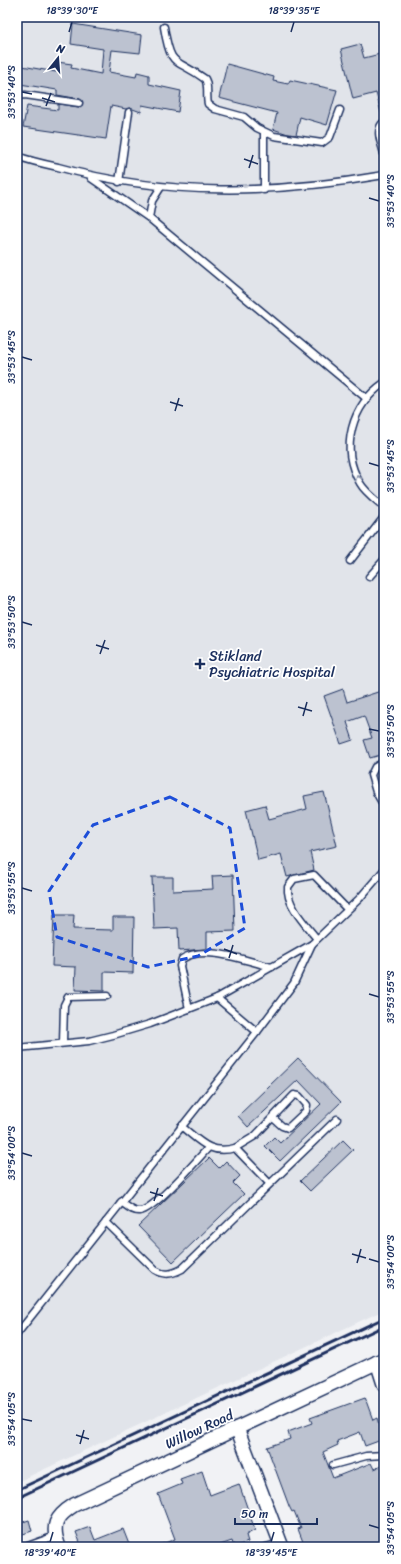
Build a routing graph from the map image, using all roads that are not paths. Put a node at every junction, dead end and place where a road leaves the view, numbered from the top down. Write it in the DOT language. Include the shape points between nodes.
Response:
graph roads {
  1 [pos="164,27"];
  2 [pos="17,96"];
  3 [pos="79,103"];
  4 [pos="340,110"];
  5 [pos="129,112"];
  6 [pos="384,122"];
  7 [pos="264,132"];
  8 [pos="384,154"];
  9 [pos="17,156"];
  10 [pos="384,174"];
  11 [pos="88,176"];
  12 [pos="119,182"];
  13 [pos="161,187"];
  14 [pos="264,190"];
  15 [pos="149,218"];
  16 [pos="384,383"];
  17 [pos="366,398"];
  18 [pos="384,507"];
  19 [pos="384,517"];
  20 [pos="384,560"];
  21 [pos="350,561"];
  22 [pos="370,577"];
  23 [pos="384,762"];
  24 [pos="384,806"];
  25 [pos="384,870"];
  26 [pos="348,909"];
  27 [pos="316,939"];
  28 [pos="312,944"];
  29 [pos="272,968"];
  30 [pos="108,996"];
  31 [pos="217,998"];
  32 [pos="189,1009"];
  33 [pos="257,1032"];
  34 [pos="63,1044"];
  35 [pos="17,1048"];
  36 [pos="273,1118"];
  37 [pos="337,1119"];
  38 [pos="181,1126"];
  39 [pos="208,1148"];
  40 [pos="235,1148"];
  41 [pos="269,1183"];
  42 [pos="121,1202"];
  43 [pos="106,1222"];
  44 [pos="17,1334"];
  45 [pos="381,1361"];
  46 [pos="384,1384"];
  47 [pos="237,1428"];
  48 [pos="384,1455"];
  49 [pos="333,1465"];
  50 [pos="57,1542"];
  51 [pos="281,1545"];
  52 [pos="25,1547"];
  53 [pos="266,1547"];
  1 -- 7 [label="lane" via="167,50 172,58 179,65 207,81 208,104 215,109 244,117"];
  2 -- 3 [label="lane" via="25,94"];
  4 -- 7 [label="lane" via="330,138 322,143 292,140"];
  5 -- 12 [label="lane"];
  6 -- 8 [label="lane" via="378,130"];
  7 -- 14 [label="lane"];
  9 -- 11 [label="lane"];
  10 -- 14 [label="lane" via="340,182"];
  11 -- 12 [label="lane"];
  11 -- 15 [label="lane"];
  12 -- 13 [label="lane"];
  13 -- 14 [label="lane"];
  13 -- 15 [label="lane" via="152,201"];
  15 -- 17 [label="lane"];
  16 -- 17 [label="lane"];
  18 -- 17 [label="lane, one-way" via="360,484 350,452 353,423"];
  19 -- 21 [label="lane"];
  20 -- 22 [label="lane"];
  23 -- 24 [label="lane" via="375,767 371,774 376,792"];
  25 -- 26 [label="lane"];
  26 -- 27 [label="lane"];
  26 -- 27 [label="lane" via="314,875 294,878 288,887 288,896"];
  27 -- 28 [label="lane"];
  28 -- 29 [label="lane"];
  28 -- 33 [label="lane" via="294,983"];
  29 -- 31 [label="lane"];
  29 -- 32 [label="lane" via="216,954 189,955 182,959 180,966"];
  30 -- 34 [label="lane" via="68,997 64,1005"];
  31 -- 32 [label="lane"];
  31 -- 33 [label="lane"];
  32 -- 34 [label="lane" via="113,1035"];
  33 -- 38 [label="lane"];
  34 -- 35 [label="lane"];
  36 -- 36 [label="lane" via="294,1095 306,1102 306,1111 288,1128"];
  36 -- 40 [label="lane" via="255,1136"];
  37 -- 41 [label="lane"];
  38 -- 39 [label="lane"];
  38 -- 42 [label="lane"];
  39 -- 40 [label="lane" via="224,1151"];
  39 -- 42 [label="lane" via="144,1210 133,1210"];
  40 -- 41 [label="lane"];
  41 -- 43 [label="lane" via="182,1269 173,1274 155,1270"];
  42 -- 43 [label="lane"];
  43 -- 44 [label="lane"];
  45 -- 46 [label="street"];
  45 -- 47 [label="street, Willow Road"];
  47 -- 50 [label="street, Willow Road" via="74,1505 63,1512 56,1521"];
  47 -- 51 [label="street"];
  48 -- 49 [label="lane" via="366,1456"];
  50 -- 52 [label="lane"];
  51 -- 53 [label="lane"];
}
